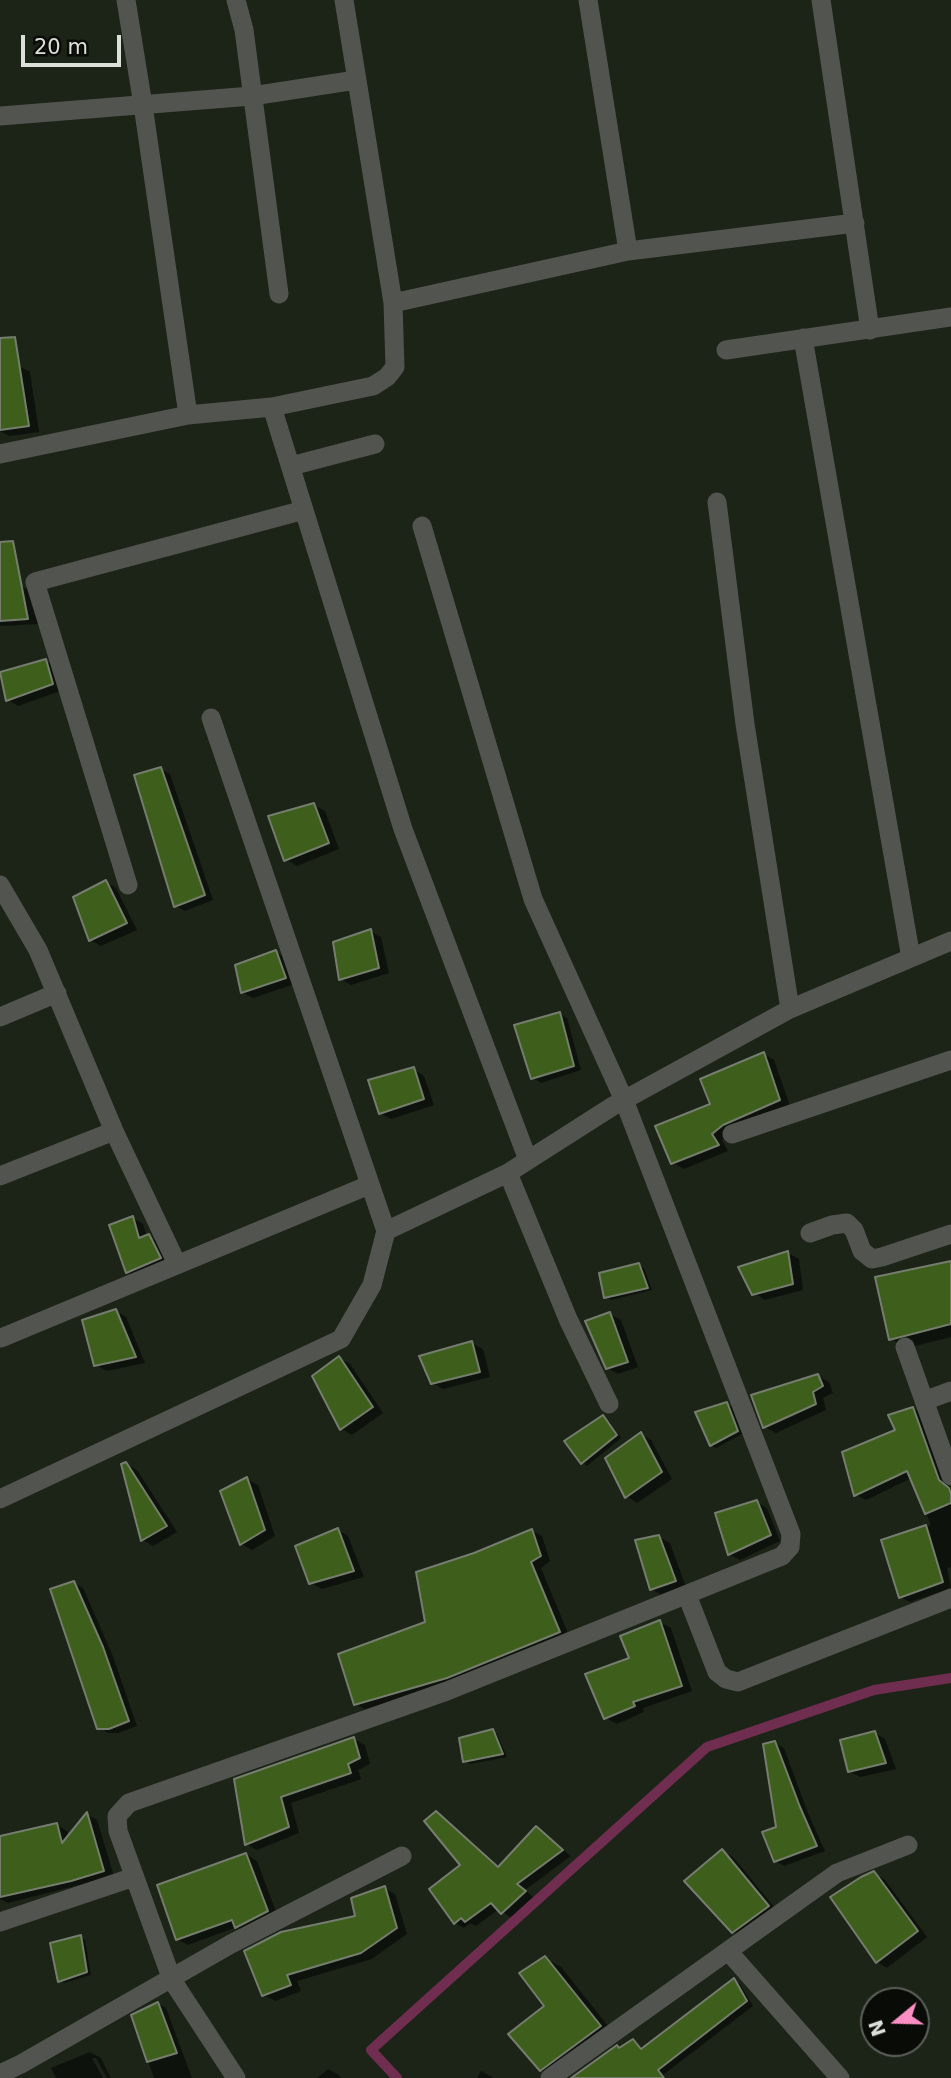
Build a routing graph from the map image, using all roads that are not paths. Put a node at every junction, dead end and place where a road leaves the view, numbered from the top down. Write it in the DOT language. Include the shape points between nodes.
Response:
graph roads {
  1 [pos="125,0"];
  2 [pos="236,0"];
  3 [pos="344,0"];
  4 [pos="589,0"];
  5 [pos="821,0"];
  6 [pos="356,80"];
  7 [pos="252,96"];
  8 [pos="143,105"];
  9 [pos="0,117"];
  10 [pos="855,223"];
  11 [pos="628,251"];
  12 [pos="279,295"];
  13 [pos="393,303"];
  14 [pos="951,317"];
  15 [pos="870,330"];
  16 [pos="803,338"];
  17 [pos="726,350"];
  18 [pos="272,407"];
  19 [pos="188,415"];
  20 [pos="375,444"];
  21 [pos="0,454"];
  22 [pos="291,466"];
  23 [pos="717,502"];
  24 [pos="304,510"];
  25 [pos="422,526"];
  26 [pos="211,718"];
  27 [pos="0,885"];
  28 [pos="128,885"];
  29 [pos="950,944"];
  30 [pos="911,958"];
  31 [pos="57,993"];
  32 [pos="790,1009"];
  33 [pos="0,1017"];
  34 [pos="951,1060"];
  35 [pos="624,1100"];
  36 [pos="114,1131"];
  37 [pos="732,1134"];
  38 [pos="528,1160"];
  39 [pos="508,1173"];
  40 [pos="0,1176"];
  41 [pos="369,1185"];
  42 [pos="386,1231"];
  43 [pos="810,1233"];
  44 [pos="951,1234"];
  45 [pos="177,1264"];
  46 [pos="1,1338"];
  47 [pos="905,1347"];
  48 [pos="951,1391"];
  49 [pos="924,1401"];
  50 [pos="609,1404"];
  51 [pos="951,1476"];
  52 [pos="0,1499"];
  53 [pos="687,1595"];
  54 [pos="951,1598"];
  55 [pos="908,1845"];
  56 [pos="402,1856"];
  57 [pos="134,1877"];
  58 [pos="0,1922"];
  59 [pos="728,1951"];
  60 [pos="172,1980"];
  61 [pos="25,2071"];
  62 [pos="0,2074"];
  63 [pos="236,2078"];
  64 [pos="550,2078"];
  65 [pos="840,2078"];
  1 -- 8 [label="street"];
  2 -- 7 [label="street"];
  3 -- 6 [label="street"];
  4 -- 11 [label="street"];
  5 -- 10 [label="street"];
  6 -- 7 [label="street"];
  6 -- 13 [label="street"];
  7 -- 8 [label="street"];
  7 -- 12 [label="street"];
  8 -- 9 [label="street"];
  8 -- 19 [label="street"];
  10 -- 11 [label="street"];
  10 -- 15 [label="street"];
  11 -- 13 [label="street"];
  13 -- 18 [label="street" via="395,367 387,377 373,386"];
  14 -- 15 [label="street"];
  15 -- 16 [label="street"];
  16 -- 17 [label="street"];
  16 -- 30 [label="street"];
  18 -- 19 [label="street"];
  18 -- 22 [label="street"];
  19 -- 21 [label="street"];
  20 -- 22 [label="street"];
  22 -- 24 [label="street"];
  23 -- 32 [label="street" via="745,724"];
  24 -- 28 [label="street" via="35,582"];
  24 -- 38 [label="street" via="403,829"];
  25 -- 35 [label="street" via="533,899"];
  26 -- 41 [label="street"];
  27 -- 31 [label="street"];
  29 -- 30 [label="street"];
  30 -- 32 [label="street"];
  31 -- 33 [label="street"];
  31 -- 36 [label="street"];
  32 -- 35 [label="street"];
  34 -- 37 [label="street"];
  35 -- 38 [label="street"];
  35 -- 53 [label="street" via="791,1534 790,1547 782,1556"];
  36 -- 40 [label="street"];
  36 -- 45 [label="street"];
  38 -- 39 [label="street"];
  39 -- 42 [label="street"];
  39 -- 50 [label="street" via="568,1319"];
  41 -- 42 [label="street"];
  41 -- 45 [label="street"];
  42 -- 52 [label="street" via="373,1285 341,1339"];
  43 -- 44 [label="street" via="847,1223 862,1251 872,1259"];
  45 -- 46 [label="street"];
  47 -- 49 [label="street"];
  48 -- 49 [label="street"];
  49 -- 51 [label="street"];
  53 -- 54 [label="street" via="717,1672 738,1682"];
  53 -- 57 [label="street" via="447,1691 128,1803 117,1816 118,1831"];
  55 -- 59 [label="street" via="836,1873"];
  56 -- 60 [label="street" via="231,1944"];
  57 -- 58 [label="street"];
  57 -- 60 [label="street"];
  59 -- 64 [label="street"];
  59 -- 65 [label="street"];
  60 -- 61 [label="street"];
  60 -- 63 [label="street"];
  61 -- 62 [label="street"];
}
